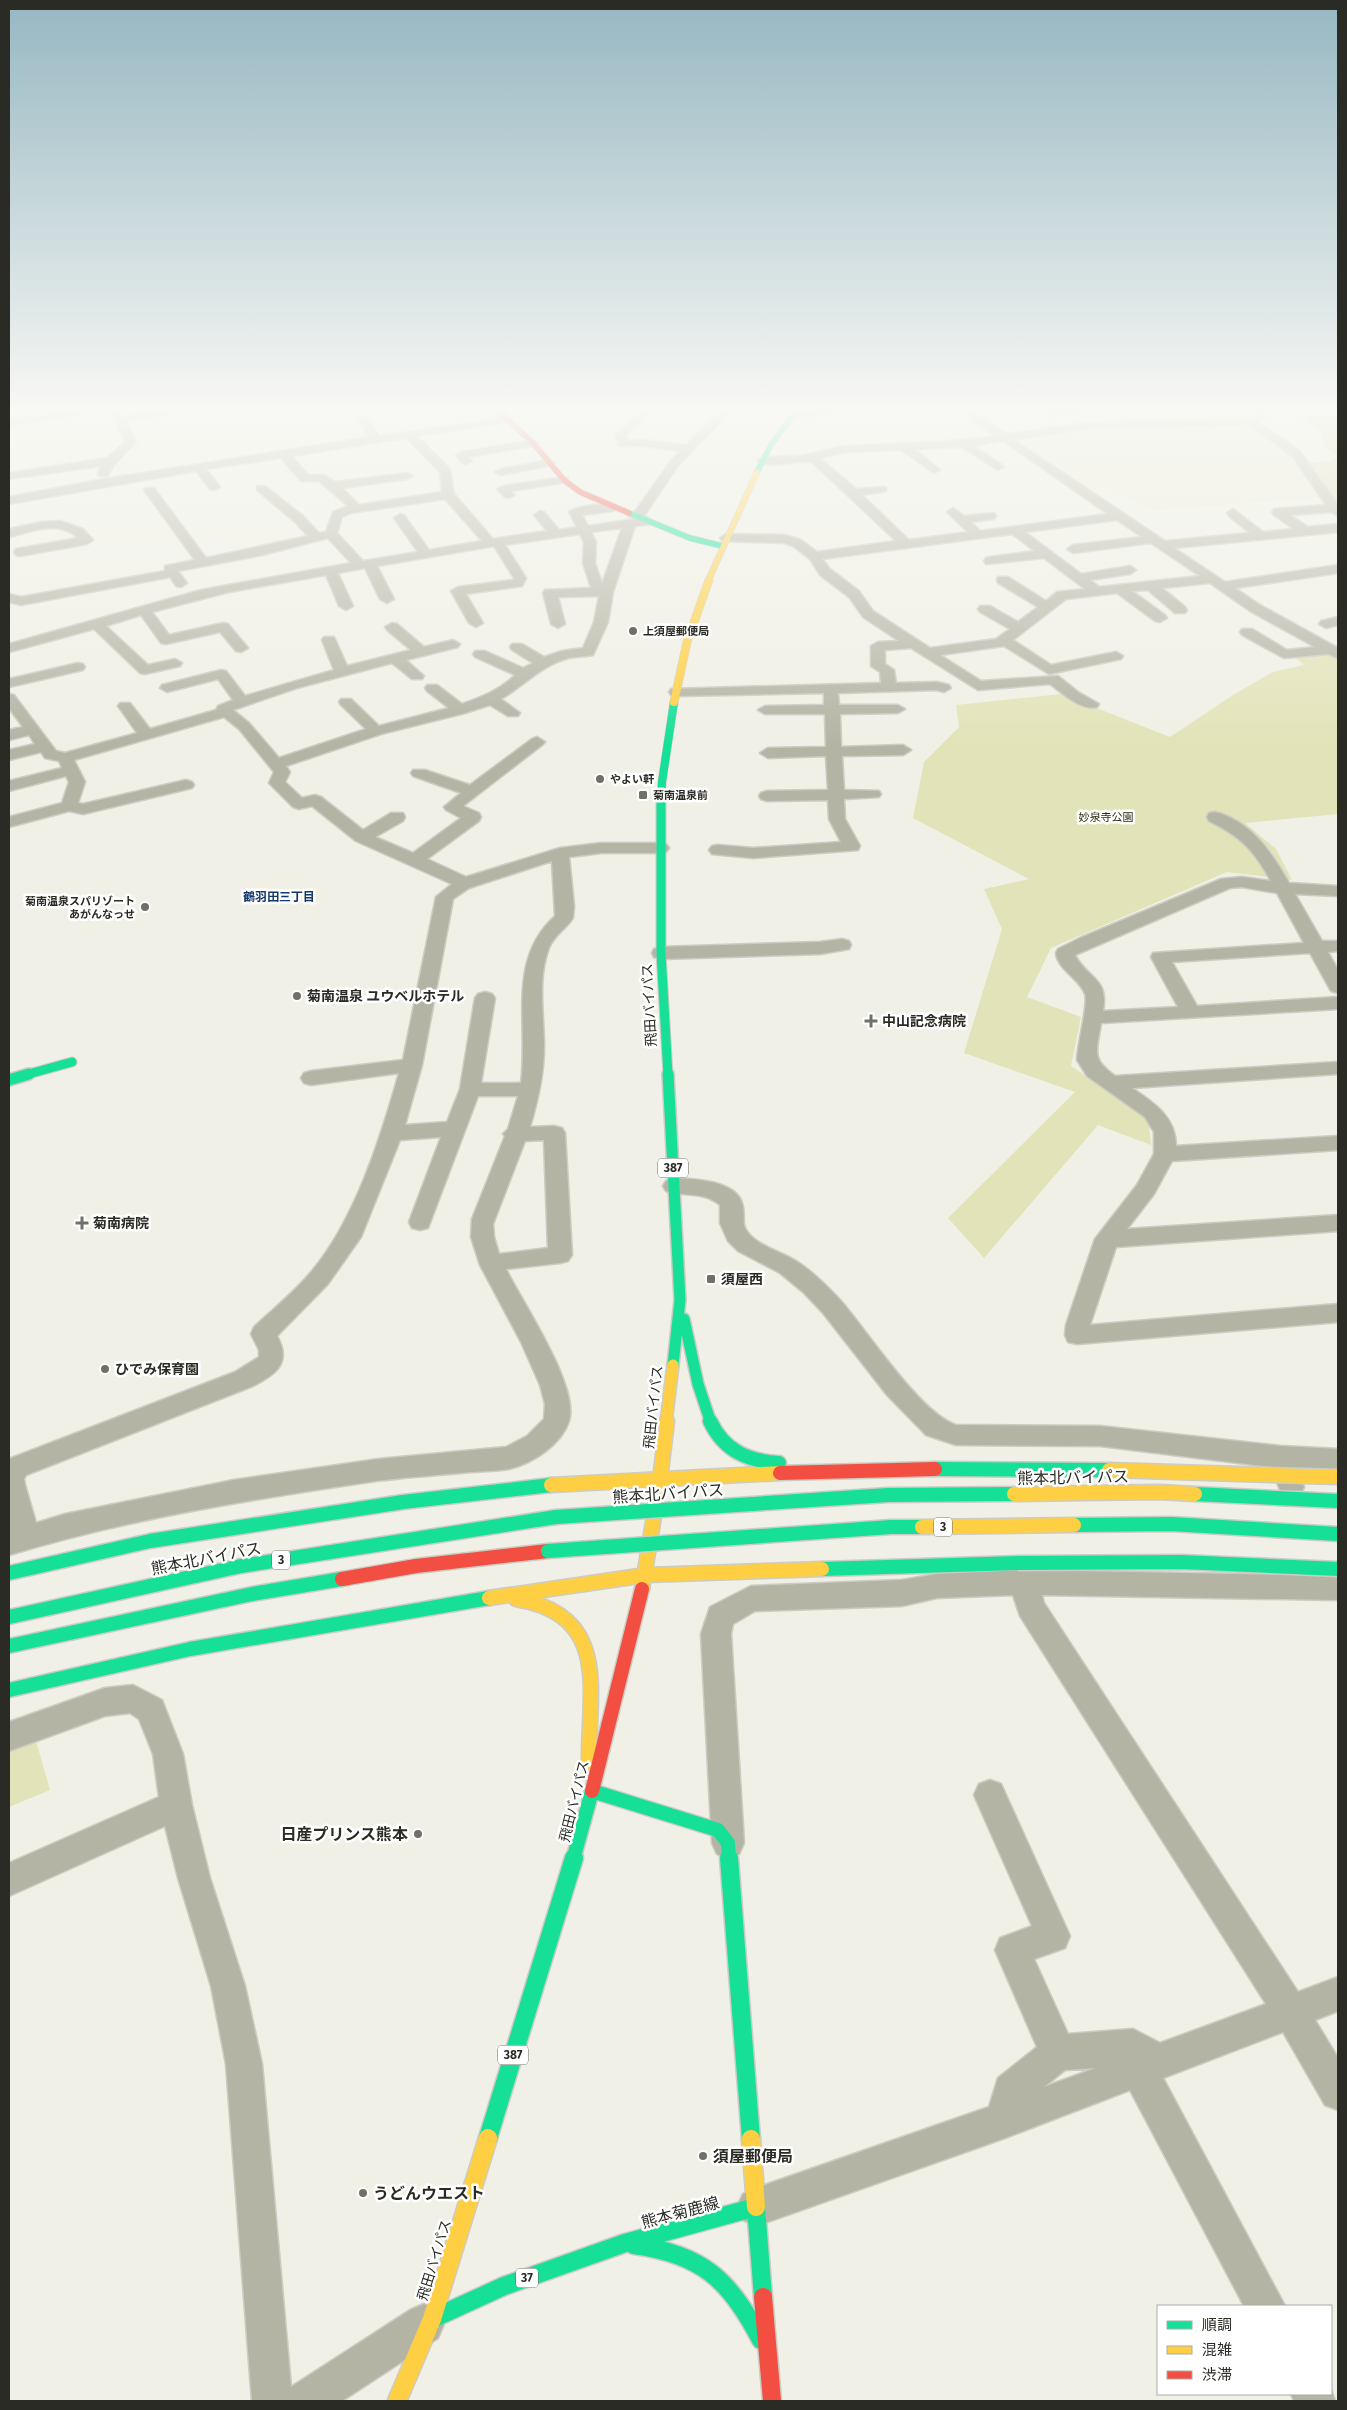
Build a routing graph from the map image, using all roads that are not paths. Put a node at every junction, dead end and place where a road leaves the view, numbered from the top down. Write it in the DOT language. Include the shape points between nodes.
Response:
graph roads {
  1 [pos="48,519"];
  2 [pos="174,519"];
  3 [pos="299,519"];
  4 [pos="335,519"];
  5 [pos="401,519"];
  6 [pos="471,519"];
  7 [pos="544,519"];
  8 [pos="579,519"];
  9 [pos="631,519"];
  10 [pos="633,519"];
  11 [pos="636,519"];
  12 [pos="735,519"];
  13 [pos="881,519"];
  14 [pos="961,519"];
  15 [pos="1095,519"];
  16 [pos="1124,519"];
  17 [pos="1241,519"];
  18 [pos="1289,519"];
  19 [pos="647,521"];
  20 [pos="52,524"];
  21 [pos="1338,528"];
  22 [pos="585,529"];
  23 [pos="1016,531"];
  24 [pos="1305,531"];
  25 [pos="9,533"];
  26 [pos="555,533"];
  27 [pos="330,534"];
  28 [pos="978,535"];
  29 [pos="1260,535"];
  30 [pos="317,538"];
  31 [pos="724,542"];
  32 [pos="1159,542"];
  33 [pos="493,543"];
  34 [pos="906,544"];
  35 [pos="1073,549"];
  36 [pos="20,552"];
  37 [pos="426,554"];
  38 [pos="1045,554"];
  39 [pos="814,556"];
  40 [pos="990,561"];
  41 [pos="205,562"];
  42 [pos="365,564"];
  43 [pos="170,569"];
  44 [pos="1338,569"];
  45 [pos="330,570"];
  46 [pos="1130,570"];
  47 [pos="1079,578"];
  48 [pos="1212,579"];
  49 [pos="1003,580"];
  50 [pos="1150,585"];
  51 [pos="1224,586"];
  52 [pos="229,588"];
  53 [pos="1119,588"];
  54 [pos="602,591"];
  55 [pos="1096,591"];
  56 [pos="191,596"];
  57 [pos="9,598"];
  58 [pos="387,600"];
  59 [pos="346,606"];
  60 [pos="1047,607"];
  61 [pos="143,609"];
  62 [pos="985,609"];
  63 [pos="1180,610"];
  64 [pos="1160,618"];
  65 [pos="476,624"];
  66 [pos="558,624"];
  67 [pos="97,625"];
  68 [pos="392,627"];
  69 [pos="1018,628"];
  70 [pos="1247,632"];
  71 [pos="329,640"];
  72 [pos="1004,640"];
  73 [pos="453,644"];
  74 [pos="912,644"];
  75 [pos="517,647"];
  76 [pos="9,648"];
  77 [pos="241,648"];
  78 [pos="422,652"];
  79 [pos="1335,652"];
  80 [pos="925,653"];
  81 [pos="480,654"];
  82 [pos="1116,656"];
  83 [pos="395,658"];
  84 [pos="175,663"];
  85 [pos="542,663"];
  86 [pos="78,667"];
  87 [pos="342,671"];
  88 [pos="524,674"];
  89 [pos="417,676"];
  90 [pos="9,684"];
  91 [pos="890,687"];
  92 [pos="167,688"];
  93 [pos="432,688"];
  94 [pos="830,688"];
  95 [pos="944,688"];
  96 [pos="676,692"];
  97 [pos="491,699"];
  98 [pos="242,702"];
  99 [pos="346,702"];
  100 [pos="10,703"];
  101 [pos="1092,704"];
  102 [pos="125,706"];
  103 [pos="898,709"];
  104 [pos="460,710"];
  105 [pos="765,710"];
  106 [pos="831,710"];
  107 [pos="226,712"];
  108 [pos="513,713"];
  109 [pos="32,730"];
  110 [pos="376,731"];
  111 [pos="146,734"];
  112 [pos="9,736"];
  113 [pos="537,742"];
  114 [pos="44,746"];
  115 [pos="902,750"];
  116 [pos="833,752"];
  117 [pos="768,753"];
  118 [pos="9,755"];
  119 [pos="68,764"];
  120 [pos="276,764"];
  121 [pos="419,773"];
  122 [pos="186,785"];
  123 [pos="9,786"];
  124 [pos="472,792"];
  125 [pos="873,794"];
  126 [pos="767,796"];
  127 [pos="837,796"];
  128 [pos="68,806"];
  129 [pos="397,817"];
  130 [pos="1214,817"];
  131 [pos="9,822"];
  132 [pos="362,837"];
  133 [pos="660,848"];
  134 [pos="718,850"];
  135 [pos="560,853"];
  136 [pos="415,860"];
  137 [pos="463,884"];
  138 [pos="1282,888"];
  139 [pos="1338,891"];
  140 [pos="842,945"];
  141 [pos="1338,946"];
  142 [pos="1315,947"];
  143 [pos="661,953"];
  144 [pos="1338,987"];
  145 [pos="485,998"];
  146 [pos="1338,1003"];
  147 [pos="1192,1012"];
  148 [pos="1094,1018"];
  149 [pos="72,1062"];
  150 [pos="412,1065"];
  151 [pos="1338,1068"];
  152 [pos="311,1078"];
  153 [pos="9,1080"];
  154 [pos="1109,1082"];
  155 [pos="470,1089"];
  156 [pos="530,1090"];
  157 [pos="455,1129"];
  158 [pos="391,1133"];
  159 [pos="514,1134"];
  160 [pos="1338,1143"];
  161 [pos="1165,1154"];
  162 [pos="674,1186"];
  163 [pos="420,1222"];
  164 [pos="1335,1229"];
  165 [pos="1107,1239"];
  166 [pos="492,1264"];
  167 [pos="680,1300"];
  168 [pos="1338,1313"];
  169 [pos="1281,1456"];
  170 [pos="1338,1460"];
  171 [pos="953,1469"];
  172 [pos="1338,1477"];
  173 [pos="660,1480"];
  174 [pos="1338,1501"];
  175 [pos="1338,1534"];
  176 [pos="16,1541"];
  177 [pos="9,1573"];
  178 [pos="1022,1573"];
  179 [pos="646,1574"];
  180 [pos="1334,1581"];
  181 [pos="494,1598"];
  182 [pos="9,1617"];
  183 [pos="9,1646"];
  184 [pos="9,1690"];
  185 [pos="9,1736"];
  186 [pos="592,1791"];
  187 [pos="990,1795"];
  188 [pos="176,1805"];
  189 [pos="728,1843"];
  190 [pos="9,1880"];
  191 [pos="1338,1994"];
  192 [pos="1291,2012"];
  193 [pos="1058,2054"];
  194 [pos="1148,2065"];
  195 [pos="1338,2092"];
  196 [pos="1005,2120"];
  197 [pos="756,2207"];
  198 [pos="625,2243"];
  199 [pos="1265,2305"];
  200 [pos="432,2319"];
  201 [pos="768,2358"];
  202 [pos="272,2401"];
  203 [pos="306,2401"];
  204 [pos="398,2401"];
  205 [pos="772,2401"];
  1 -- 20 [label="street"];
  2 -- 41 [label="street"];
  3 -- 30 [label="street"];
  4 -- 27 [label="street"];
  5 -- 37 [label="street"];
  6 -- 33 [label="street"];
  7 -- 26 [label="street"];
  8 -- 22 [label="street"];
  9 -- 22 [label="street"];
  10 -- 54 [label="street"];
  11 -- 19 [label="street"];
  12 -- 31 [label="main road, 飛田バイパス / 387"];
  13 -- 34 [label="street"];
  14 -- 28 [label="street"];
  15 -- 23 [label="street"];
  16 -- 32 [label="street"];
  17 -- 29 [label="street"];
  18 -- 24 [label="street"];
  19 -- 31 [label="main road" via="690,538"];
  20 -- 25 [label="street"];
  20 -- 36 [label="street" via="73,526 87,540"];
  21 -- 24 [label="street"];
  22 -- 26 [label="street"];
  22 -- 54 [label="street" via="590,542 589,563"];
  23 -- 28 [label="street"];
  23 -- 38 [label="street"];
  24 -- 29 [label="street"];
  26 -- 33 [label="street"];
  27 -- 30 [label="street"];
  27 -- 42 [label="street"];
  28 -- 34 [label="street"];
  29 -- 32 [label="street"];
  30 -- 41 [label="street"];
  31 -- 39 [label="street" via="792,540"];
  31 -- 96 [label="main road, 飛田バイパス / 387" via="690,629"];
  32 -- 35 [label="street"];
  32 -- 48 [label="street"];
  33 -- 37 [label="street"];
  33 -- 65 [label="street" via="520,578 517,583 458,591"];
  34 -- 39 [label="street"];
  37 -- 42 [label="street"];
  38 -- 40 [label="street"];
  38 -- 47 [label="street"];
  39 -- 74 [label="street" via="825,572 854,594 868,614"];
  41 -- 43 [label="street"];
  41 -- 52 [label="street"];
  42 -- 45 [label="street"];
  42 -- 58 [label="street"];
  44 -- 51 [label="street"];
  45 -- 52 [label="street"];
  45 -- 59 [label="street"];
  46 -- 47 [label="street"];
  47 -- 55 [label="street"];
  48 -- 50 [label="street"];
  48 -- 51 [label="street"];
  49 -- 60 [label="street"];
  50 -- 53 [label="street"];
  50 -- 63 [label="street"];
  51 -- 79 [label="street" via="1272,618"];
  52 -- 56 [label="street"];
  53 -- 55 [label="street"];
  53 -- 64 [label="street"];
  54 -- 66 [label="street" via="550,593"];
  54 -- 85 [label="street" via="601,622 588,652 569,651"];
  55 -- 60 [label="street" via="1062,595"];
  56 -- 57 [label="street" via="173,573 21,601"];
  56 -- 61 [label="street"];
  60 -- 69 [label="street"];
  61 -- 67 [label="street"];
  61 -- 77 [label="street" via="166,640 223,627"];
  62 -- 69 [label="street"];
  67 -- 76 [label="street"];
  67 -- 84 [label="street" via="145,670"];
  68 -- 78 [label="street"];
  69 -- 72 [label="street"];
  70 -- 79 [label="street" via="1284,654"];
  71 -- 87 [label="street"];
  72 -- 80 [label="street"];
  72 -- 82 [label="street" via="1049,670"];
  73 -- 78 [label="street"];
  74 -- 80 [label="street"];
  74 -- 91 [label="street" via="878,646 878,666 887,670"];
  75 -- 85 [label="street"];
  78 -- 83 [label="street"];
  80 -- 101 [label="street" via="978,686 1053,679 1073,695"];
  81 -- 88 [label="street"];
  83 -- 87 [label="street"];
  83 -- 89 [label="street"];
  85 -- 88 [label="street"];
  86 -- 90 [label="street"];
  87 -- 98 [label="street"];
  88 -- 97 [label="street" via="511,688"];
  91 -- 94 [label="street"];
  91 -- 95 [label="street"];
  92 -- 98 [label="street" via="221,674"];
  93 -- 104 [label="street"];
  94 -- 96 [label="street"];
  94 -- 106 [label="street"];
  96 -- 133 [label="main road, 飛田バイパス / 387" via="662,782"];
  97 -- 104 [label="street"];
  97 -- 108 [label="street"];
  98 -- 107 [label="street" via="223,709"];
  99 -- 110 [label="street"];
  100 -- 109 [label="street"];
  102 -- 111 [label="street"];
  103 -- 106 [label="street"];
  104 -- 110 [label="street"];
  105 -- 106 [label="street"];
  106 -- 116 [label="street"];
  107 -- 111 [label="street"];
  107 -- 120 [label="street" via="244,726"];
  109 -- 112 [label="street"];
  109 -- 114 [label="street"];
  110 -- 120 [label="street"];
  111 -- 119 [label="street"];
  113 -- 124 [label="street"];
  114 -- 118 [label="street"];
  114 -- 119 [label="street" via="51,755"];
  115 -- 116 [label="street"];
  116 -- 117 [label="street"];
  116 -- 127 [label="street"];
  119 -- 123 [label="street"];
  119 -- 128 [label="street" via="77,782"];
  120 -- 132 [label="street" via="282,772 276,783 298,804 314,800"];
  121 -- 124 [label="street"];
  122 -- 128 [label="street" via="82,809"];
  124 -- 136 [label="street" via="452,807 473,817"];
  125 -- 127 [label="street"];
  126 -- 127 [label="street"];
  127 -- 134 [label="street" via="837,819 852,846 753,853"];
  128 -- 131 [label="street"];
  129 -- 132 [label="street"];
  130 -- 138 [label="street" via="1240,830 1254,842 1266,855"];
  132 -- 136 [label="street"];
  133 -- 135 [label="street" via="601,848"];
  133 -- 143 [label="main road, 飛田バイパス / 387"];
  135 -- 137 [label="street"];
  135 -- 156 [label="street" via="564,918 551,926 535,962 532,1012 534,1066"];
  136 -- 137 [label="street"];
  137 -- 150 [label="street" via="445,897"];
  138 -- 139 [label="street"];
  138 -- 142 [label="street"];
  138 -- 148 [label="street" via="1227,883 1065,953 1066,959 1088,981 1096,996"];
  140 -- 143 [label="street"];
  141 -- 142 [label="street"];
  142 -- 144 [label="street"];
  142 -- 147 [label="street" via="1160,957"];
  143 -- 162 [label="main road, 飛田バイパス / 387"];
  145 -- 155 [label="street"];
  146 -- 147 [label="street"];
  147 -- 148 [label="street"];
  148 -- 154 [label="street" via="1087,1060 1094,1071"];
  149 -- 153 [label="main road"];
  150 -- 152 [label="street"];
  150 -- 158 [label="street"];
  151 -- 154 [label="street"];
  154 -- 161 [label="street" via="1152,1112 1165,1132"];
  155 -- 156 [label="street"];
  155 -- 157 [label="street"];
  156 -- 159 [label="street"];
  157 -- 158 [label="street"];
  157 -- 163 [label="street"];
  158 -- 176 [label="street" via="352,1231 320,1278 263,1334 271,1346 272,1359 266,1368 17,1467 10,1477 11,1487 24,1528"];
  159 -- 166 [label="street" via="481,1228"];
  159 -- 166 [label="street" via="554,1134 560,1255"];
  160 -- 161 [label="street"];
  161 -- 165 [label="street" via="1146,1189"];
  162 -- 167 [label="main road, 飛田バイパス / 387"];
  162 -- 169 [label="street" via="722,1192 732,1202 730,1224 736,1234 746,1244 788,1267 822,1296 896,1388 935,1428 956,1435 1100,1436"];
  164 -- 165 [label="street"];
  165 -- 168 [label="street" via="1077,1335"];
  166 -- 176 [label="street" via="548,1370 558,1403 557,1421 528,1450 508,1458 379,1470 234,1492 65,1526"];
  167 -- 171 [label="main road" via="710,1425 723,1444 746,1456 776,1463 854,1461"];
  167 -- 173 [label="main road, 飛田バイパス / 387"];
  169 -- 170 [label="street"];
  169 -- 180 [label="street"];
  171 -- 172 [label="main road, bridge"];
  171 -- 173 [label="main road" via="771,1473"];
  173 -- 177 [label="main road" via="533,1486 403,1502 150,1541"];
  173 -- 179 [label="main road, 飛田バイパス / 387"];
  174 -- 182 [label="main road, 熊本北バイパス / 3, bridge" via="1159,1492 888,1495 556,1517 241,1566"];
  175 -- 183 [label="main road, 3, bridge" via="1170,1524 891,1527 548,1551 416,1566 252,1594"];
  178 -- 179 [label="main road"];
  178 -- 180 [label="street"];
  178 -- 189 [label="street" via="902,1593 751,1599 720,1616 716,1634"];
  178 -- 192 [label="street" via="1030,1607"];
  179 -- 181 [label="main road"];
  179 -- 186 [label="main road, 飛田バイパス / 387"];
  181 -- 184 [label="main road" via="190,1649"];
  181 -- 186 [label="main road" via="543,1604 578,1631 589,1650 594,1667 586,1743"];
  185 -- 188 [label="street" via="105,1702 133,1699 151,1710 168,1754"];
  186 -- 189 [label="main road" via="704,1824 718,1830"];
  186 -- 200 [label="main road, 飛田バイパス / 387"];
  187 -- 193 [label="street" via="1053,1936 1012,1950"];
  188 -- 190 [label="street"];
  188 -- 202 [label="street" via="194,1878 228,1986 244,2064"];
  189 -- 197 [label="main road"];
  191 -- 192 [label="street"];
  192 -- 194 [label="street"];
  192 -- 195 [label="street"];
  193 -- 194 [label="street" via="1133,2047"];
  193 -- 196 [label="street" via="1011,2091"];
  194 -- 196 [label="street"];
  194 -- 199 [label="street"];
  196 -- 197 [label="street"];
  197 -- 198 [label="main road, 熊本菊鹿線 / 37"];
  197 -- 201 [label="main road, 37"];
  198 -- 200 [label="main road, 熊本菊鹿線 / 37" via="504,2286"];
  198 -- 201 [label="main road, 37" via="668,2250 702,2265 733,2289 751,2316"];
  200 -- 203 [label="street"];
  200 -- 204 [label="main road, 飛田バイパス / 387"];
  201 -- 205 [label="main road, 37"];
}
